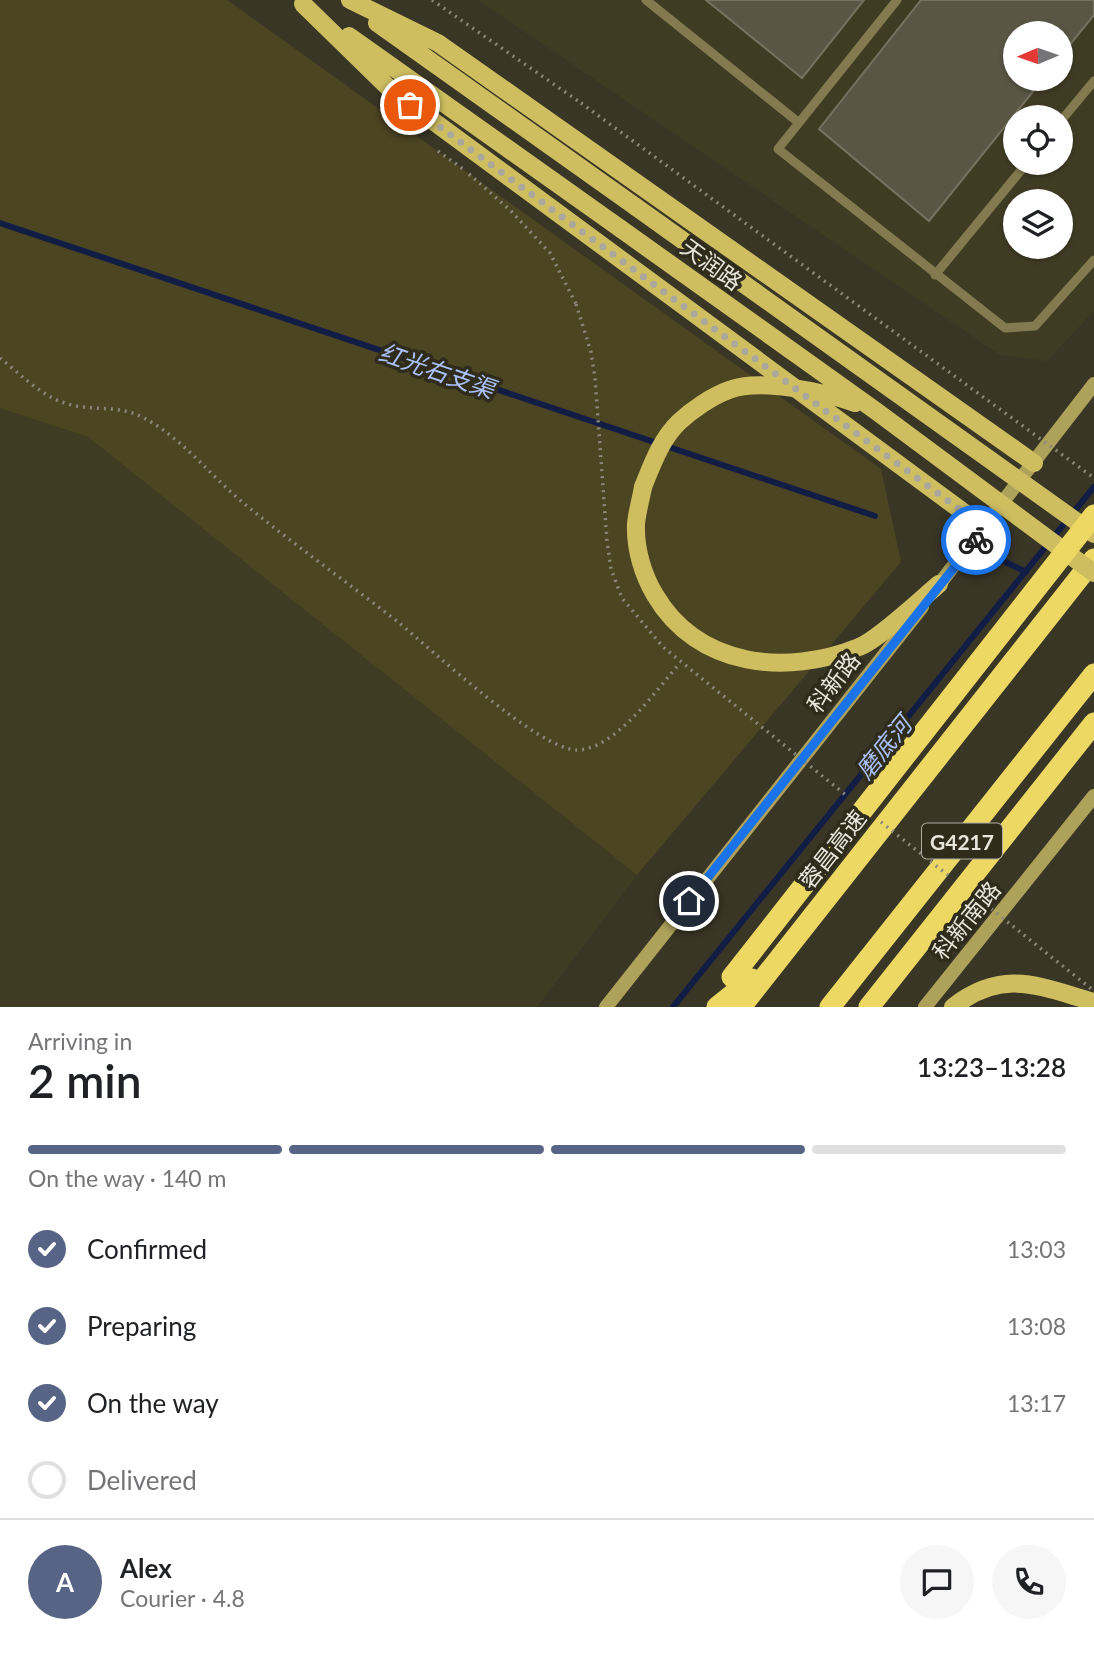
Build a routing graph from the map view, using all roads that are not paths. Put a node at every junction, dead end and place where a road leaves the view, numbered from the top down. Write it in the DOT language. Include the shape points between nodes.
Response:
graph roads {
  1 [pos="347,0"];
  2 [pos="646,0"];
  3 [pos="897,0"];
  4 [pos="300,2"];
  5 [pos="1094,81"];
  6 [pos="1073,106"];
  7 [pos="798,122"];
  8 [pos="1017,175"];
  9 [pos="1094,260"];
  10 [pos="935,275"];
  11 [pos="1094,384"];
  12 [pos="876,411"];
  13 [pos="1034,463"];
  14 [pos="1094,515"];
  15 [pos="985,528"];
  16 [pos="1094,534"];
  17 [pos="1094,559"];
  18 [pos="1094,573"];
  19 [pos="939,584"];
  20 [pos="1094,674"];
  21 [pos="1094,723"];
  22 [pos="1094,796"];
  23 [pos="781,956"];
  24 [pos="1094,1002"];
  25 [pos="606,1007"];
  26 [pos="709,1007"];
  27 [pos="717,1007"];
  28 [pos="741,1007"];
  29 [pos="830,1007"];
  30 [pos="869,1007"];
  31 [pos="926,1007"];
  32 [pos="953,1007"];
  1 -- 13 [label="main road" via="438,43"];
  1 -- 16 [label="main road, 天润路, bridge"];
  2 -- 7 [label="lane"];
  3 -- 7 [label="lane"];
  4 -- 12 [label="main road, 天润路, bridge"];
  4 -- 15 [label="main road" via="391,90 430,120"];
  5 -- 6 [label="lane"];
  7 -- 10 [label="lane" via="778,149"];
  8 -- 10 [label="lane"];
  9 -- 10 [label="lane" via="1035,326 1005,328"];
  11 -- 13 [label="main road, 科新路"];
  12 -- 18 [label="main road, 天润路, bridge"];
  12 -- 19 [label="main road, bridge" via="828,394 783,388 729,390 678,423 657,452 643,487 636,525 640,563 650,588 674,620 719,654 781,664 822,659 862,646"];
  13 -- 15 [label="main road, 科新路"];
  14 -- 26 [label="highway, bridge"];
  15 -- 19 [label="main road, 科新路"];
  17 -- 23 [label="highway, 蓉昌高速 / G4217"];
  19 -- 25 [label="main road, 科新路"];
  20 -- 29 [label="highway, G4217"];
  21 -- 30 [label="highway, bridge"];
  22 -- 31 [label="main road, 科新南路"];
  23 -- 27 [label="highway"];
  23 -- 28 [label="highway, 蓉昌高速 / G4217"];
  24 -- 32 [label="main road" via="1005,982 971,993"];
}
